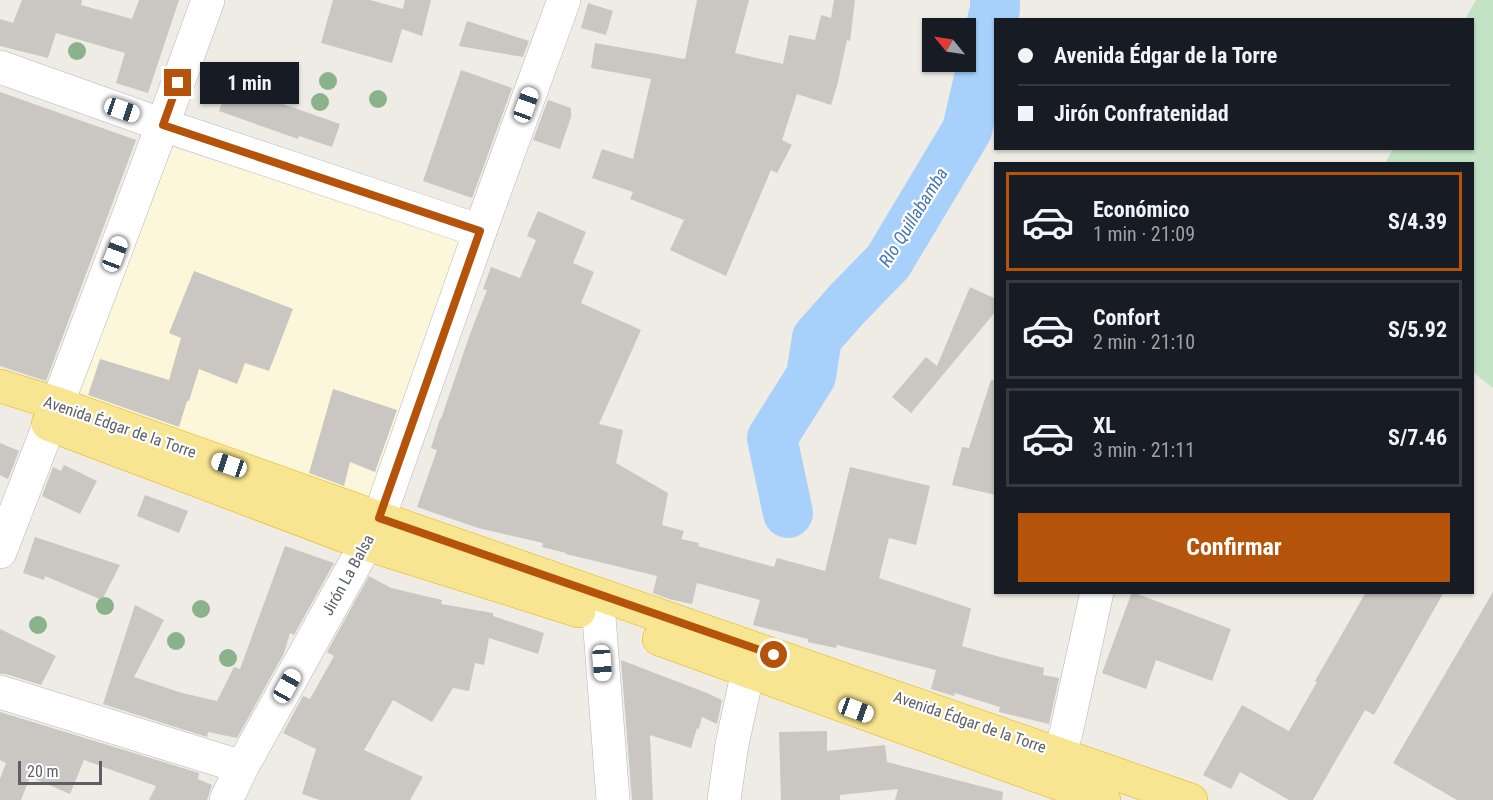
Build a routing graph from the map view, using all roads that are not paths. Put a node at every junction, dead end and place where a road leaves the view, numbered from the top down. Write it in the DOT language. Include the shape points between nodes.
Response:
graph roads {
  1 [pos="207,0"];
  2 [pos="564,0"];
  3 [pos="0,67"];
  4 [pos="163,125"];
  5 [pos="480,231"];
  6 [pos="0,386"];
  7 [pos="0,410"];
  8 [pos="54,415"];
  9 [pos="373,531"];
  10 [pos="0,552"];
  11 [pos="1097,594"];
  12 [pos="598,617"];
  13 [pos="748,671"];
  14 [pos="0,692"];
  15 [pos="242,767"];
  16 [pos="1054,767"];
  17 [pos="226,800"];
  18 [pos="613,800"];
  19 [pos="724,800"];
  20 [pos="1104,800"];
  21 [pos="1191,800"];
  1 -- 4 [label="street"];
  2 -- 5 [label="street, Jirón La Balsa"];
  3 -- 4 [label="street"];
  4 -- 5 [label="street"];
  4 -- 8 [label="street"];
  5 -- 9 [label="street, Jirón La Balsa"];
  6 -- 8 [label="highway, Avenida Édgar de la Torre"];
  7 -- 8 [label="highway, Avenida Édgar de la Torre"];
  8 -- 9 [label="highway, Avenida Édgar de la Torre"];
  8 -- 10 [label="street"];
  9 -- 12 [label="highway, Avenida Édgar de la Torre"];
  9 -- 15 [label="street, Jirón La Balsa"];
  9 -- 16 [label="highway, Avenida Édgar de la Torre"];
  11 -- 16 [label="street" via="1066,733"];
  12 -- 13 [label="highway, Avenida Édgar de la Torre"];
  12 -- 18 [label="street"];
  13 -- 16 [label="highway, Avenida Édgar de la Torre"];
  13 -- 19 [label="street"];
  14 -- 15 [label="street"];
  15 -- 17 [label="street, Jirón La Balsa"];
  16 -- 20 [label="highway, Avenida Édgar de la Torre"];
  16 -- 21 [label="highway, Avenida Édgar de la Torre"];
}
